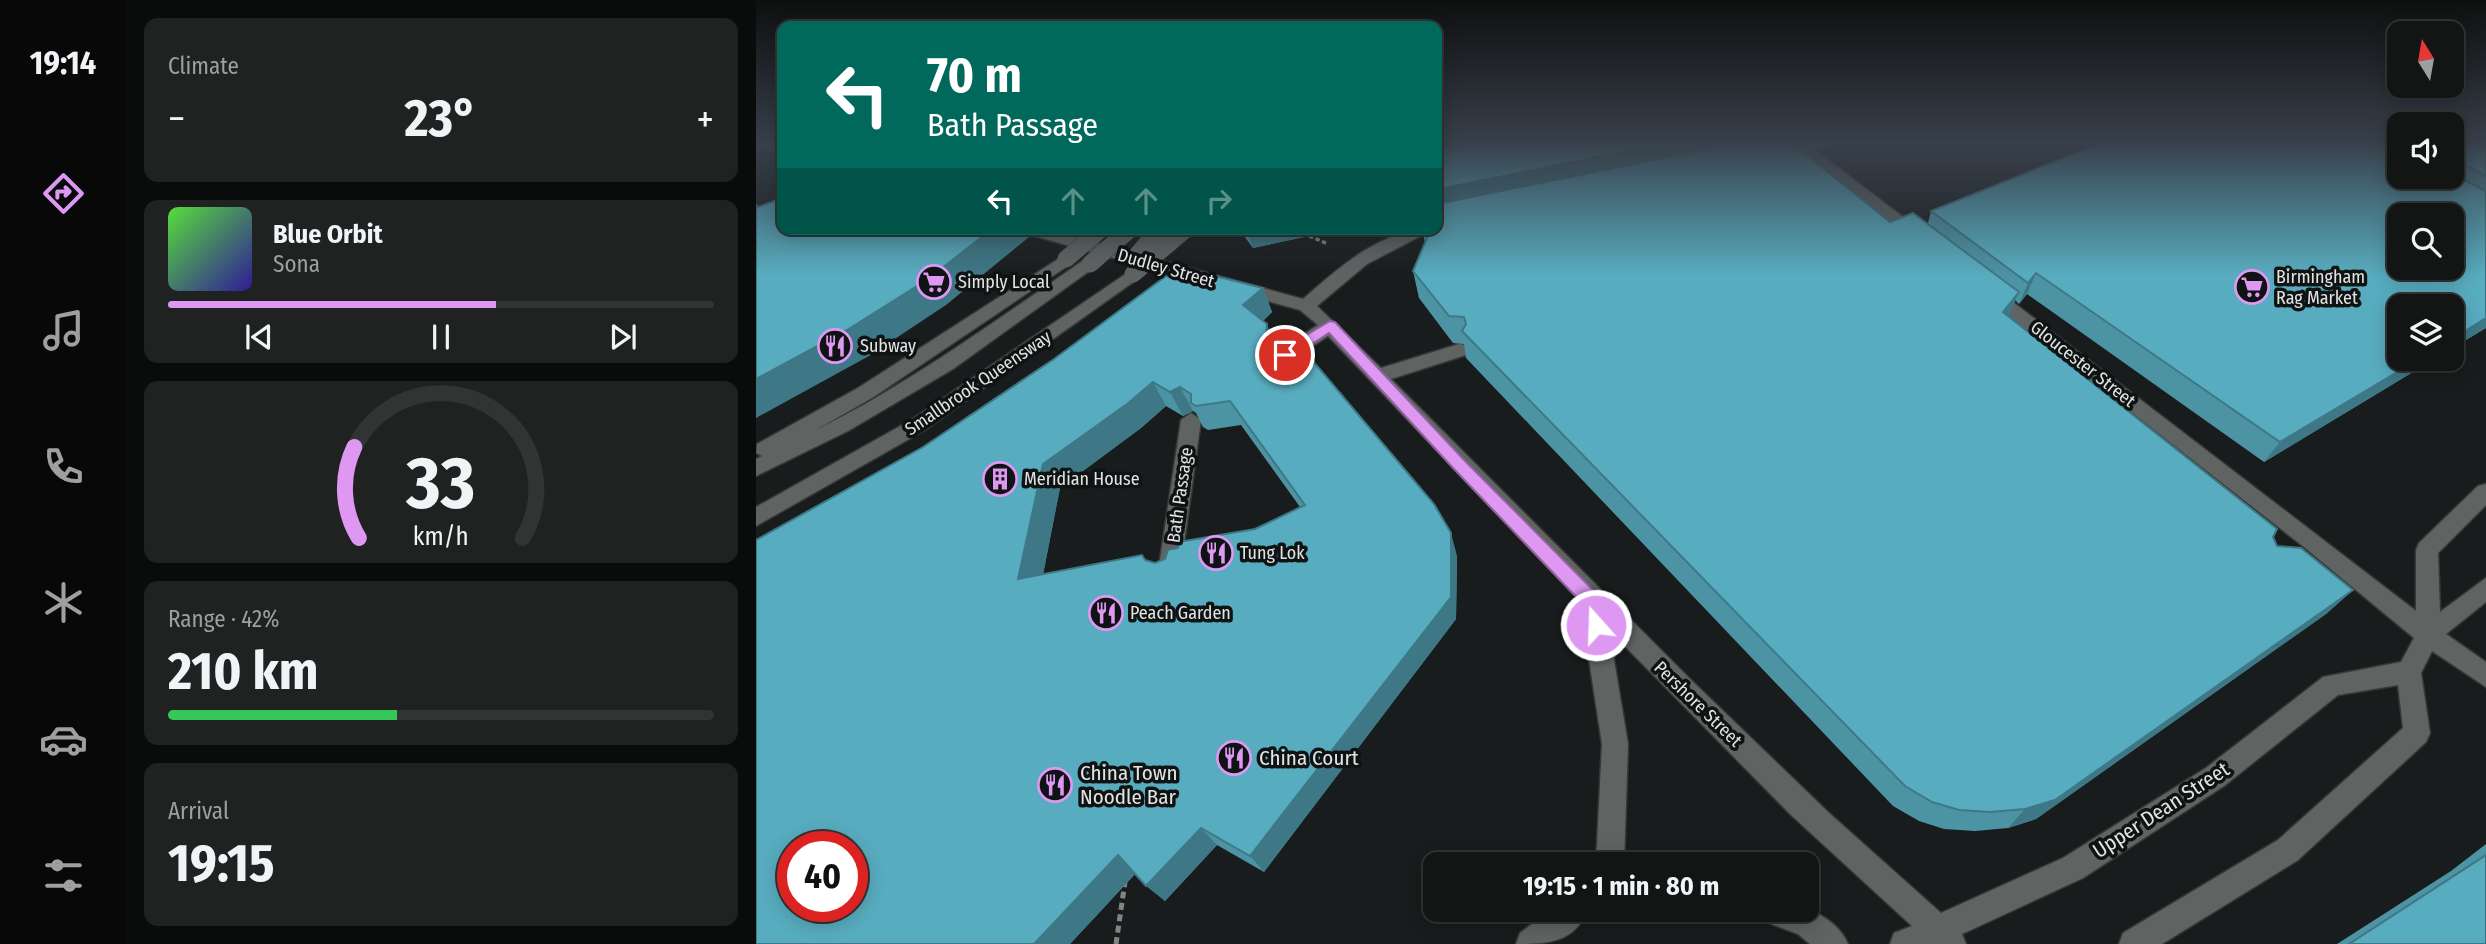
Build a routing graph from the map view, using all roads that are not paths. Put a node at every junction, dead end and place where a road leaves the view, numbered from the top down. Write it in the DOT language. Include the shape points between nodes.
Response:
graph roads {
  1 [pos="1853,187"];
  2 [pos="1045,235"];
  3 [pos="1094,235"];
  4 [pos="1123,235"];
  5 [pos="1155,235"];
  6 [pos="1178,235"];
  7 [pos="1409,235"];
  8 [pos="1936,251"];
  9 [pos="1127,273"];
  10 [pos="1980,285"];
  11 [pos="1306,306"];
  12 [pos="1330,326"];
  13 [pos="1459,350"];
  14 [pos="1285,355"];
  15 [pos="1377,376"];
  16 [pos="1191,420"];
  17 [pos="756,453"];
  18 [pos="756,468"];
  19 [pos="2486,492"];
  20 [pos="756,517"];
  21 [pos="2299,563"];
  22 [pos="1169,573"];
  23 [pos="2358,578"];
  24 [pos="2486,588"];
  25 [pos="1592,601"];
  26 [pos="2428,635"];
  27 [pos="2409,672"];
  28 [pos="2486,676"];
  29 [pos="1610,852"];
  30 [pos="1558,922"];
  31 [pos="1804,922"];
  32 [pos="1944,936"];
  33 [pos="1531,944"];
  34 [pos="1833,944"];
  35 [pos="1905,944"];
  36 [pos="2134,944"];
  1 -- 8 [label="street"];
  2 -- 11 [label="street, Dudley Street" via="1256,301"];
  3 -- 17 [label="street, bridge" via="1066,259 865,393"];
  4 -- 18 [label="street, bridge" via="1090,264 946,364 841,426"];
  5 -- 9 [label="street, bridge"];
  6 -- 9 [label="street, Smallbrook Queensway, bridge"];
  7 -- 11 [label="street" via="1360,258"];
  9 -- 20 [label="street, Smallbrook Queensway" via="1053,333 918,425"];
  10 -- 23 [label="street, Gloucester Street"];
  11 -- 12 [label="street, Pershore Street"];
  12 -- 14 [label="street"];
  12 -- 15 [label="street, Pershore Street"];
  13 -- 15 [label="street"];
  15 -- 25 [label="street, Pershore Street"];
  16 -- 22 [label="street, Bath Passage"];
  19 -- 26 [label="street" via="2427,550"];
  21 -- 23 [label="street"];
  23 -- 26 [label="street, Gloucester Street"];
  24 -- 26 [label="street"];
  25 -- 29 [label="street" via="1615,744"];
  25 -- 32 [label="street, Pershore Street" via="1811,815"];
  26 -- 27 [label="street"];
  26 -- 28 [label="street, Gloucester Street"];
  27 -- 32 [label="street, Upper Dean Street" via="2332,685 2215,777 2073,868"];
  27 -- 36 [label="street" via="2417,733 2288,850"];
  30 -- 33 [label="street"];
  31 -- 34 [label="street"];
  32 -- 35 [label="street, Upper Dean Street"];
}
